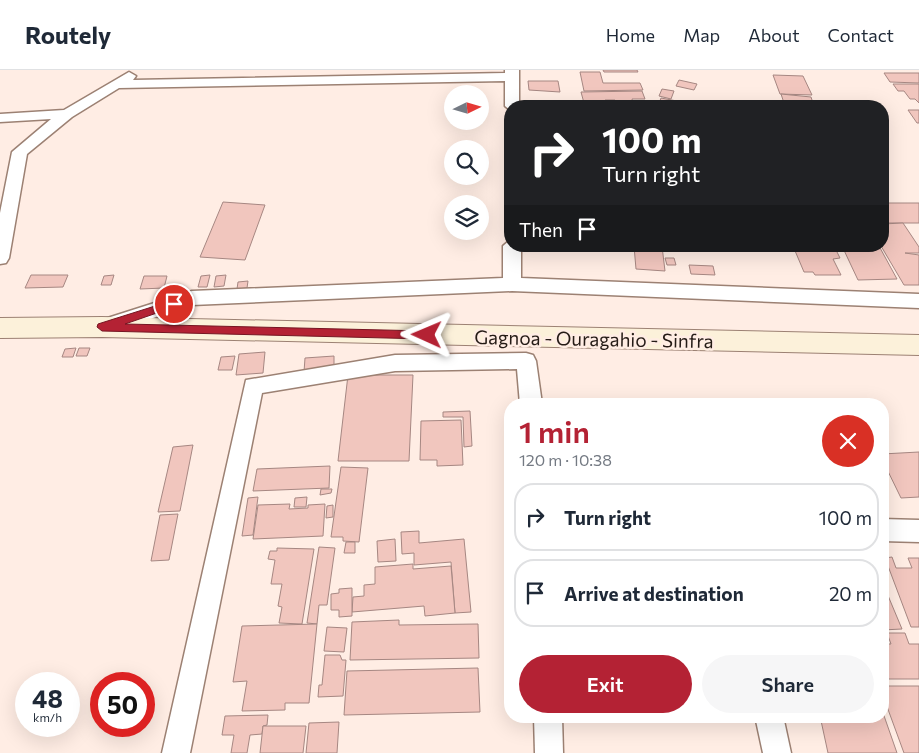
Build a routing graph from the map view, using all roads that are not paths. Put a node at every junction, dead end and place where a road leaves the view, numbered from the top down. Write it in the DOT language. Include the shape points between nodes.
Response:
graph roads {
  1 [pos="138,70"];
  2 [pos="512,73"];
  3 [pos="319,75"];
  4 [pos="118,84"];
  5 [pos="512,100"];
  6 [pos="67,114"];
  7 [pos="0,118"];
  8 [pos="512,252"];
  9 [pos="0,258"];
  10 [pos="512,284"];
  11 [pos="919,301"];
  12 [pos="102,327"];
  13 [pos="0,328"];
  14 [pos="919,345"];
  15 [pos="530,398"];
  16 [pos="889,530"];
  17 [pos="919,531"];
  18 [pos="548,723"];
  19 [pos="771,723"];
  20 [pos="176,753"];
  21 [pos="549,753"];
  22 [pos="777,753"];
  1 -- 4 [label="street"];
  2 -- 3 [label="street"];
  2 -- 5 [label="street"];
  3 -- 4 [label="street"];
  4 -- 6 [label="street"];
  6 -- 7 [label="street"];
  6 -- 9 [label="street" via="20,152"];
  8 -- 10 [label="street"];
  10 -- 11 [label="street"];
  10 -- 12 [label="street" via="192,298"];
  12 -- 13 [label="main road, Gagnoa - Ouragahio - Sinfra"];
  12 -- 14 [label="main road, Gagnoa - Ouragahio - Sinfra"];
  15 -- 20 [label="street" via="526,361 395,363 253,386"];
  16 -- 17 [label="street"];
  18 -- 21 [label="street"];
  19 -- 22 [label="street"];
}
